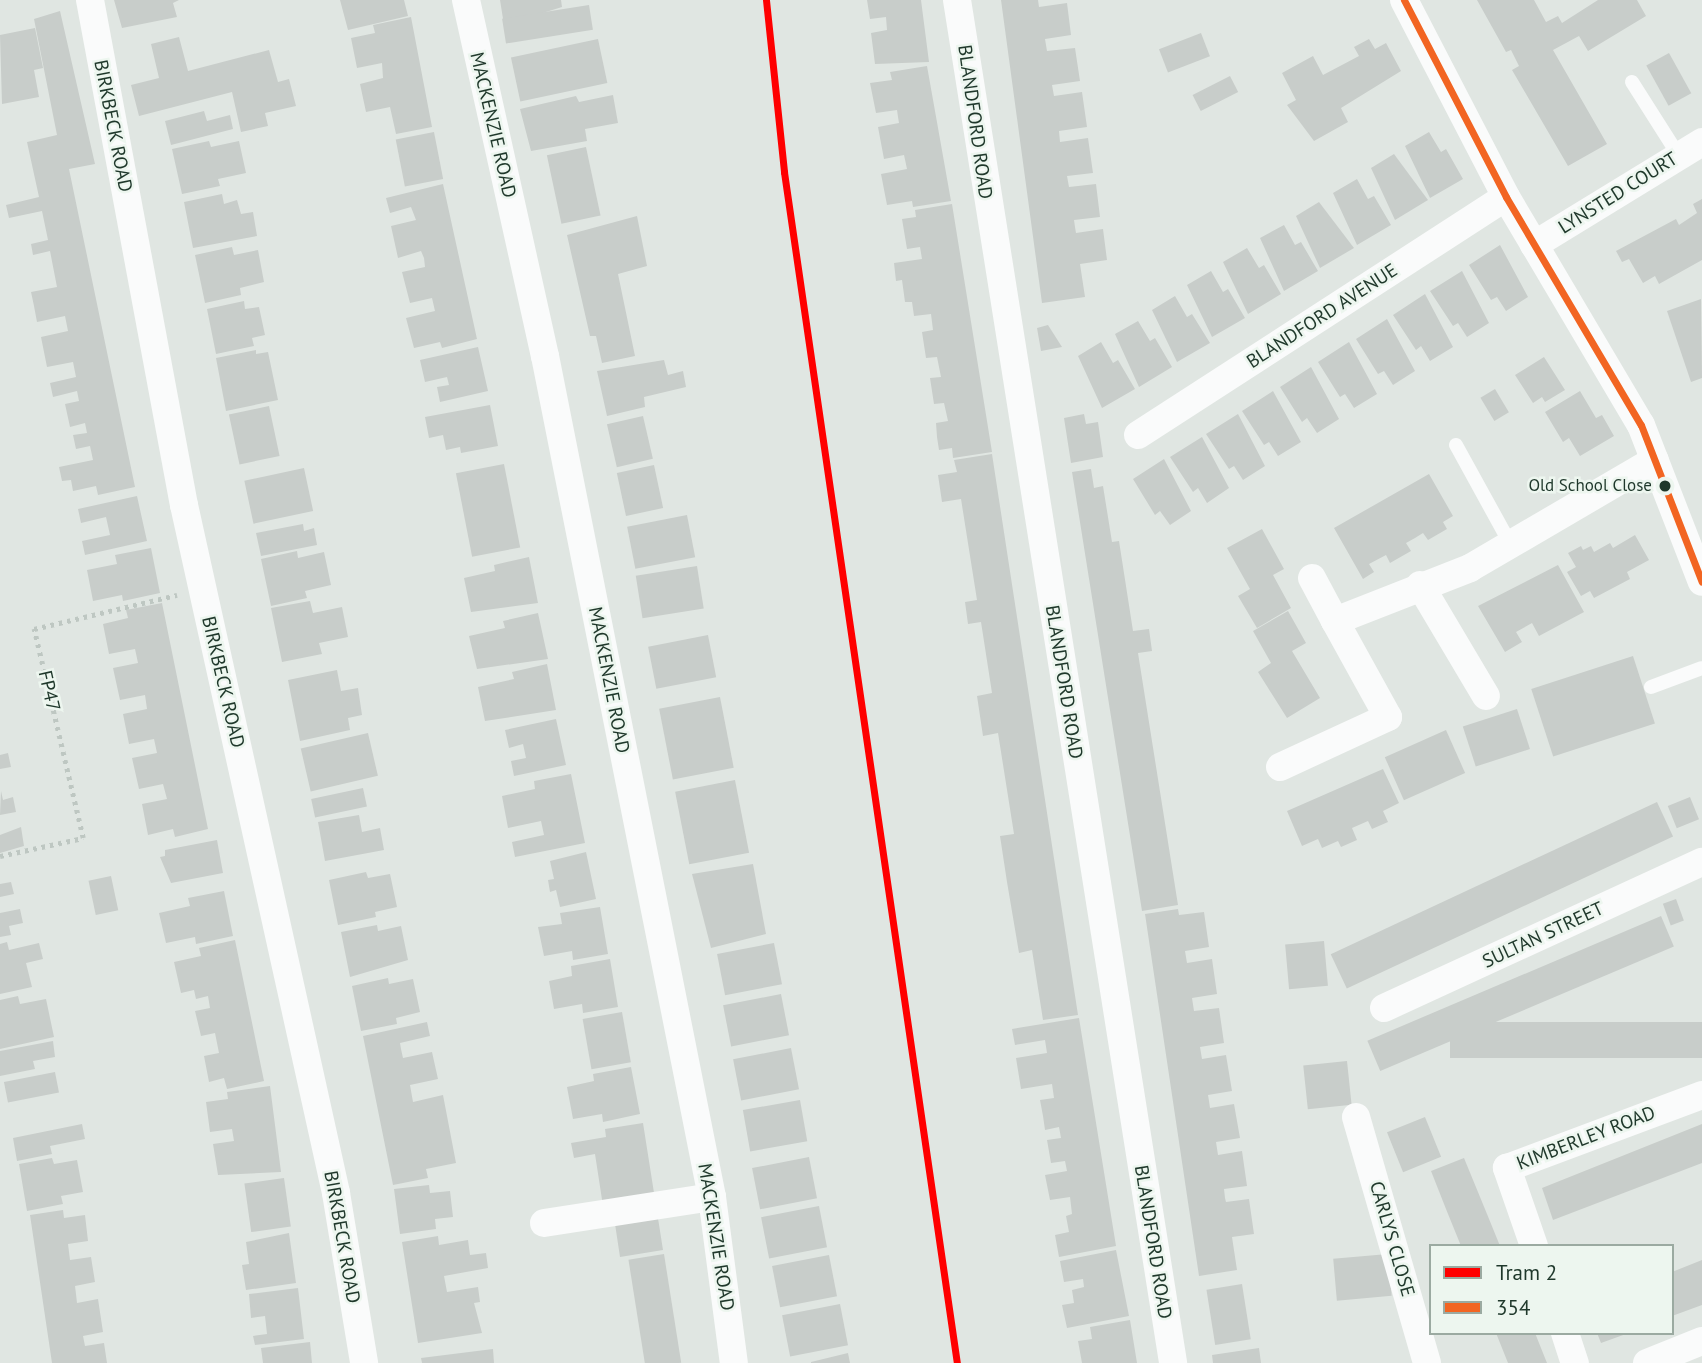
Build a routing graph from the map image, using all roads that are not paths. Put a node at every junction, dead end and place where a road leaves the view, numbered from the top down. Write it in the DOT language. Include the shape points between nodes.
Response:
graph roads {
  1 [pos="90,0"];
  2 [pos="466,0"];
  3 [pos="957,0"];
  4 [pos="1404,0"];
  5 [pos="1632,82"];
  6 [pos="1690,149"];
  7 [pos="1506,197"];
  8 [pos="1534,245"];
  9 [pos="1138,436"];
  10 [pos="1456,445"];
  11 [pos="1655,460"];
  12 [pos="1511,545"];
  13 [pos="1312,578"];
  14 [pos="1702,582"];
  15 [pos="1420,585"];
  16 [pos="1335,621"];
  17 [pos="1702,668"];
  18 [pos="1651,687"];
  19 [pos="1486,695"];
  20 [pos="1280,767"];
  21 [pos="1702,862"];
  22 [pos="1384,1008"];
  23 [pos="1702,1095"];
  24 [pos="1356,1117"];
  25 [pos="712,1197"];
  26 [pos="544,1223"];
  27 [pos="1533,1244"];
  28 [pos="1566,1335"];
  29 [pos="1702,1341"];
  30 [pos="364,1363"];
  31 [pos="734,1363"];
  32 [pos="1173,1363"];
  33 [pos="1427,1363"];
  34 [pos="1575,1363"];
  35 [pos="1647,1363"];
  1 -- 30 [label="street, BIRKBECK ROAD" via="201,589 336,1193"];
  2 -- 25 [label="street, MACKENZIE ROAD" via="545,356"];
  3 -- 32 [label="street, BLANDFORD ROAD"];
  4 -- 7 [label="street"];
  5 -- 6 [label="lane"];
  6 -- 8 [label="street, LYNSTED COURT"];
  7 -- 8 [label="street"];
  7 -- 9 [label="street, BLANDFORD AVENUE"];
  8 -- 11 [label="street" via="1620,385"];
  10 -- 12 [label="lane"];
  11 -- 12 [label="street"];
  11 -- 14 [label="street"];
  12 -- 15 [label="street" via="1470,568"];
  13 -- 16 [label="street"];
  15 -- 16 [label="street"];
  15 -- 19 [label="street"];
  16 -- 20 [label="street" via="1388,717"];
  17 -- 18 [label="lane"];
  21 -- 22 [label="street, SULTAN STREET"];
  23 -- 27 [label="street, KIMBERLEY ROAD" via="1507,1168"];
  24 -- 33 [label="street, CARLYS CLOSE"];
  25 -- 26 [label="street"];
  25 -- 31 [label="street, MACKENZIE ROAD"];
  28 -- 34 [label="street"];
  29 -- 35 [label="street"];
}
